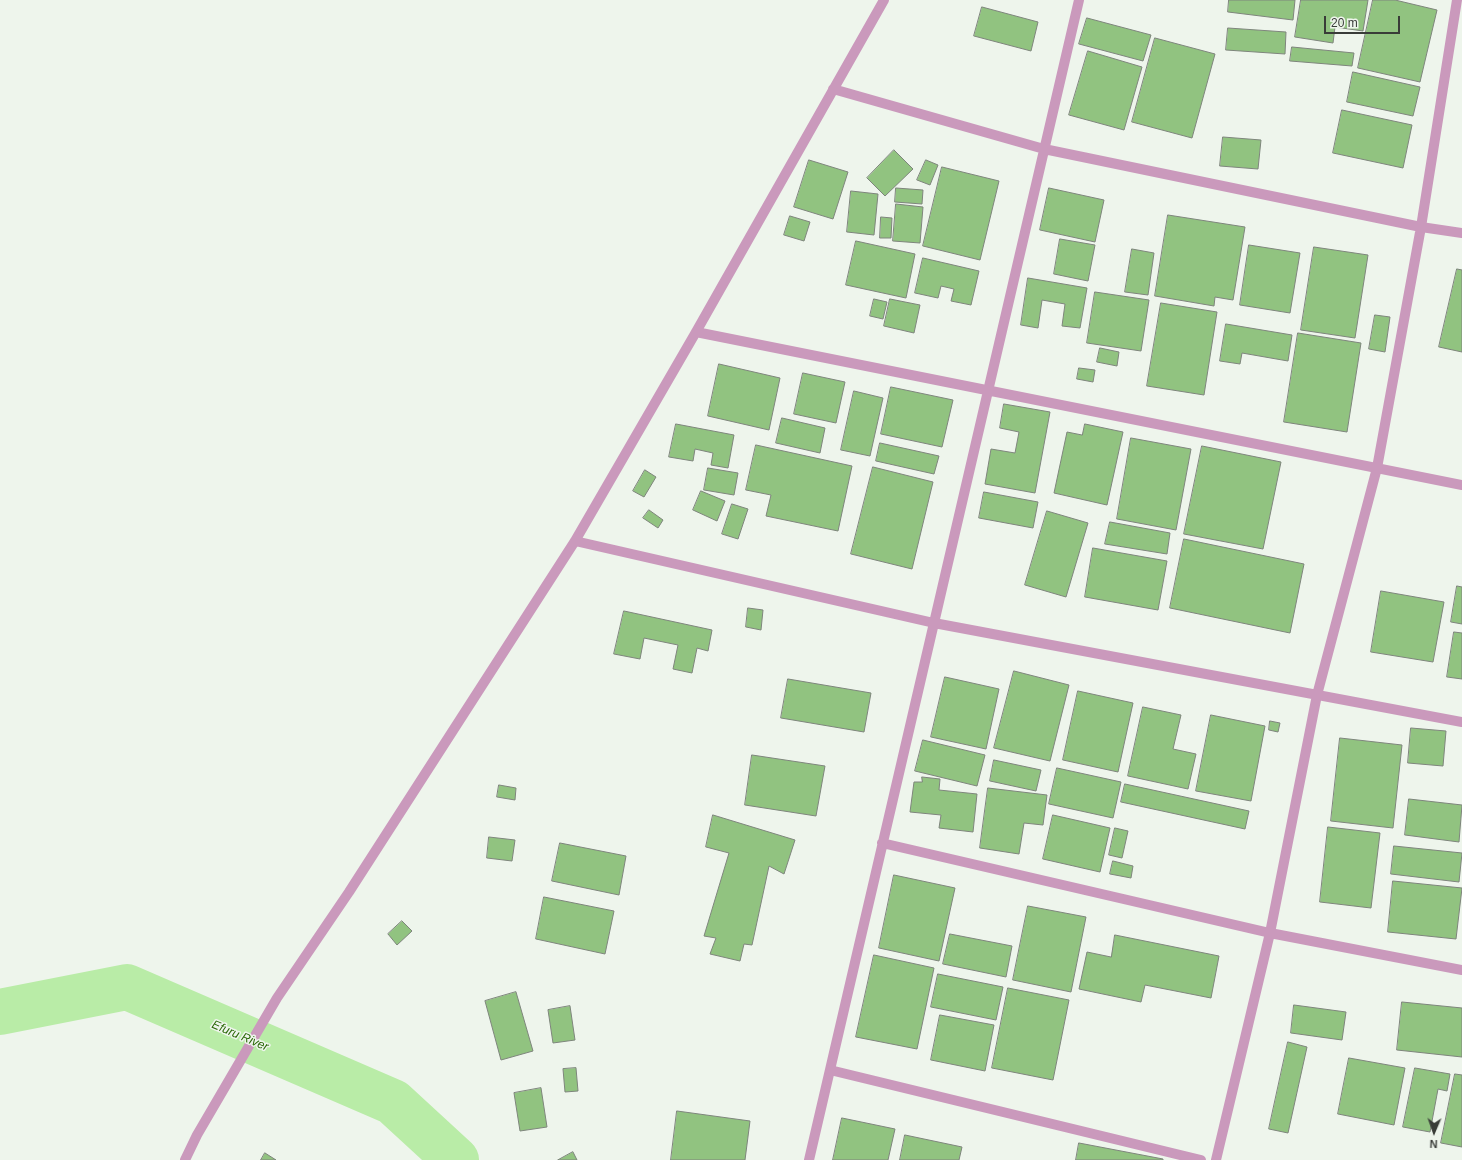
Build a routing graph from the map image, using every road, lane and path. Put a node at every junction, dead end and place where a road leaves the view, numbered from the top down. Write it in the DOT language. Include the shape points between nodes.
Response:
graph roads {
  1 [pos="884,0"];
  2 [pos="1079,0"];
  3 [pos="1457,0"];
  4 [pos="833,89"];
  5 [pos="1044,149"];
  6 [pos="1421,226"];
  7 [pos="1462,233"];
  8 [pos="696,332"];
  9 [pos="988,390"];
  10 [pos="1377,468"];
  11 [pos="1462,485"];
  12 [pos="575,541"];
  13 [pos="934,622"];
  14 [pos="1317,695"];
  15 [pos="1462,722"];
  16 [pos="882,843"];
  17 [pos="1270,933"];
  18 [pos="1462,970"];
  19 [pos="830,1070"];
  20 [pos="185,1160"];
  21 [pos="808,1160"];
  22 [pos="1201,1160"];
  23 [pos="1216,1160"];
  1 -- 4 [label="street"];
  2 -- 5 [label="street"];
  3 -- 6 [label="street"];
  4 -- 5 [label="street"];
  4 -- 8 [label="street"];
  5 -- 6 [label="street"];
  5 -- 9 [label="street"];
  6 -- 7 [label="street"];
  6 -- 10 [label="street"];
  8 -- 9 [label="street"];
  8 -- 12 [label="street"];
  9 -- 10 [label="street"];
  9 -- 13 [label="street"];
  10 -- 11 [label="street"];
  10 -- 14 [label="street"];
  12 -- 13 [label="street"];
  12 -- 20 [label="street" via="349,892 277,998"];
  13 -- 14 [label="street"];
  13 -- 16 [label="street"];
  14 -- 15 [label="street"];
  14 -- 17 [label="street"];
  16 -- 17 [label="street"];
  16 -- 19 [label="street"];
  17 -- 18 [label="street"];
  17 -- 23 [label="street"];
  19 -- 21 [label="street"];
  19 -- 22 [label="street"];
}
